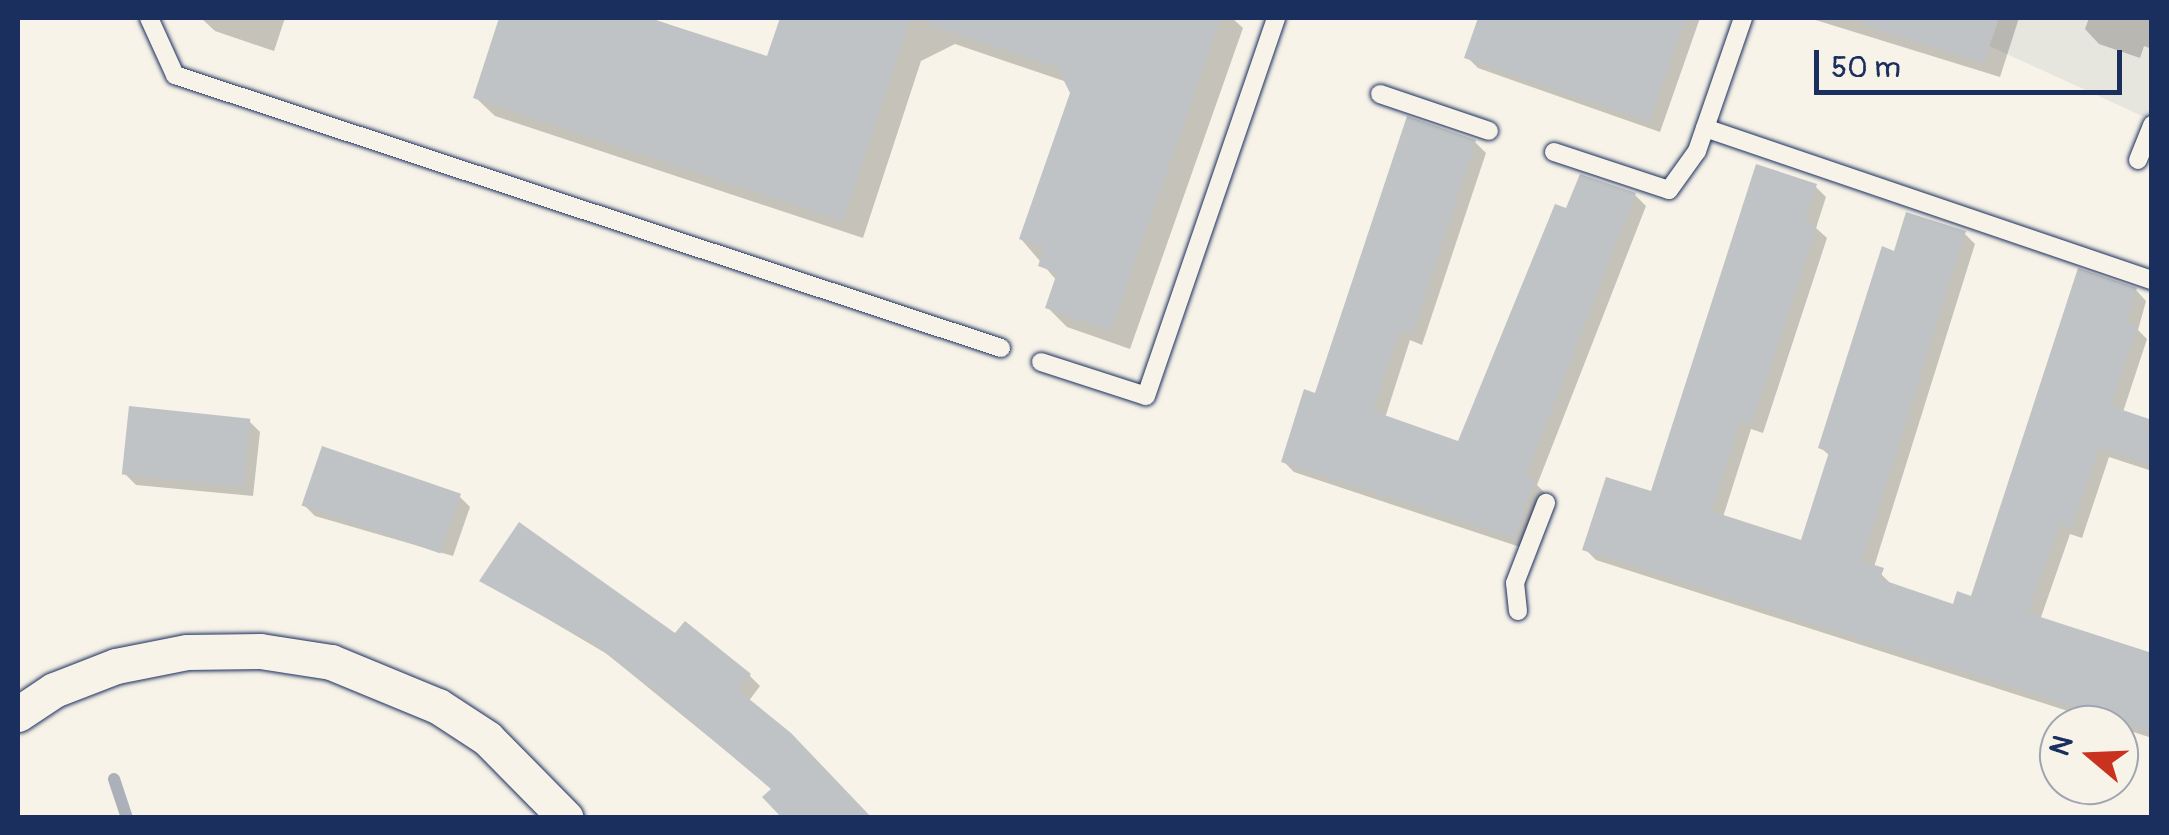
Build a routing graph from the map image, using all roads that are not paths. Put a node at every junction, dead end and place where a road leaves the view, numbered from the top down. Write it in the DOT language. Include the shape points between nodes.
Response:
graph roads {
  1 [pos="1276,18"];
  2 [pos="1742,18"];
  3 [pos="147,19"];
  4 [pos="1380,94"];
  5 [pos="2152,125"];
  6 [pos="1705,128"];
  7 [pos="1489,130"];
  8 [pos="1554,152"];
  9 [pos="2138,160"];
  10 [pos="2152,280"];
  11 [pos="1001,348"];
  12 [pos="1041,362"];
  13 [pos="1546,504"];
  14 [pos="1518,612"];
  15 [pos="18,714"];
  16 [pos="566,818"];
  1 -- 12 [label="lane" via="1146,396"];
  2 -- 6 [label="lane"];
  3 -- 11 [label="lane" via="175,76"];
  4 -- 7 [label="lane"];
  5 -- 9 [label="lane"];
  6 -- 8 [label="lane" via="1668,190"];
  6 -- 10 [label="lane"];
  13 -- 14 [label="lane" via="1515,583"];
  15 -- 16 [label="street" via="54,690 116,666 187,652 260,651 331,662 438,706 486,738"];
}
